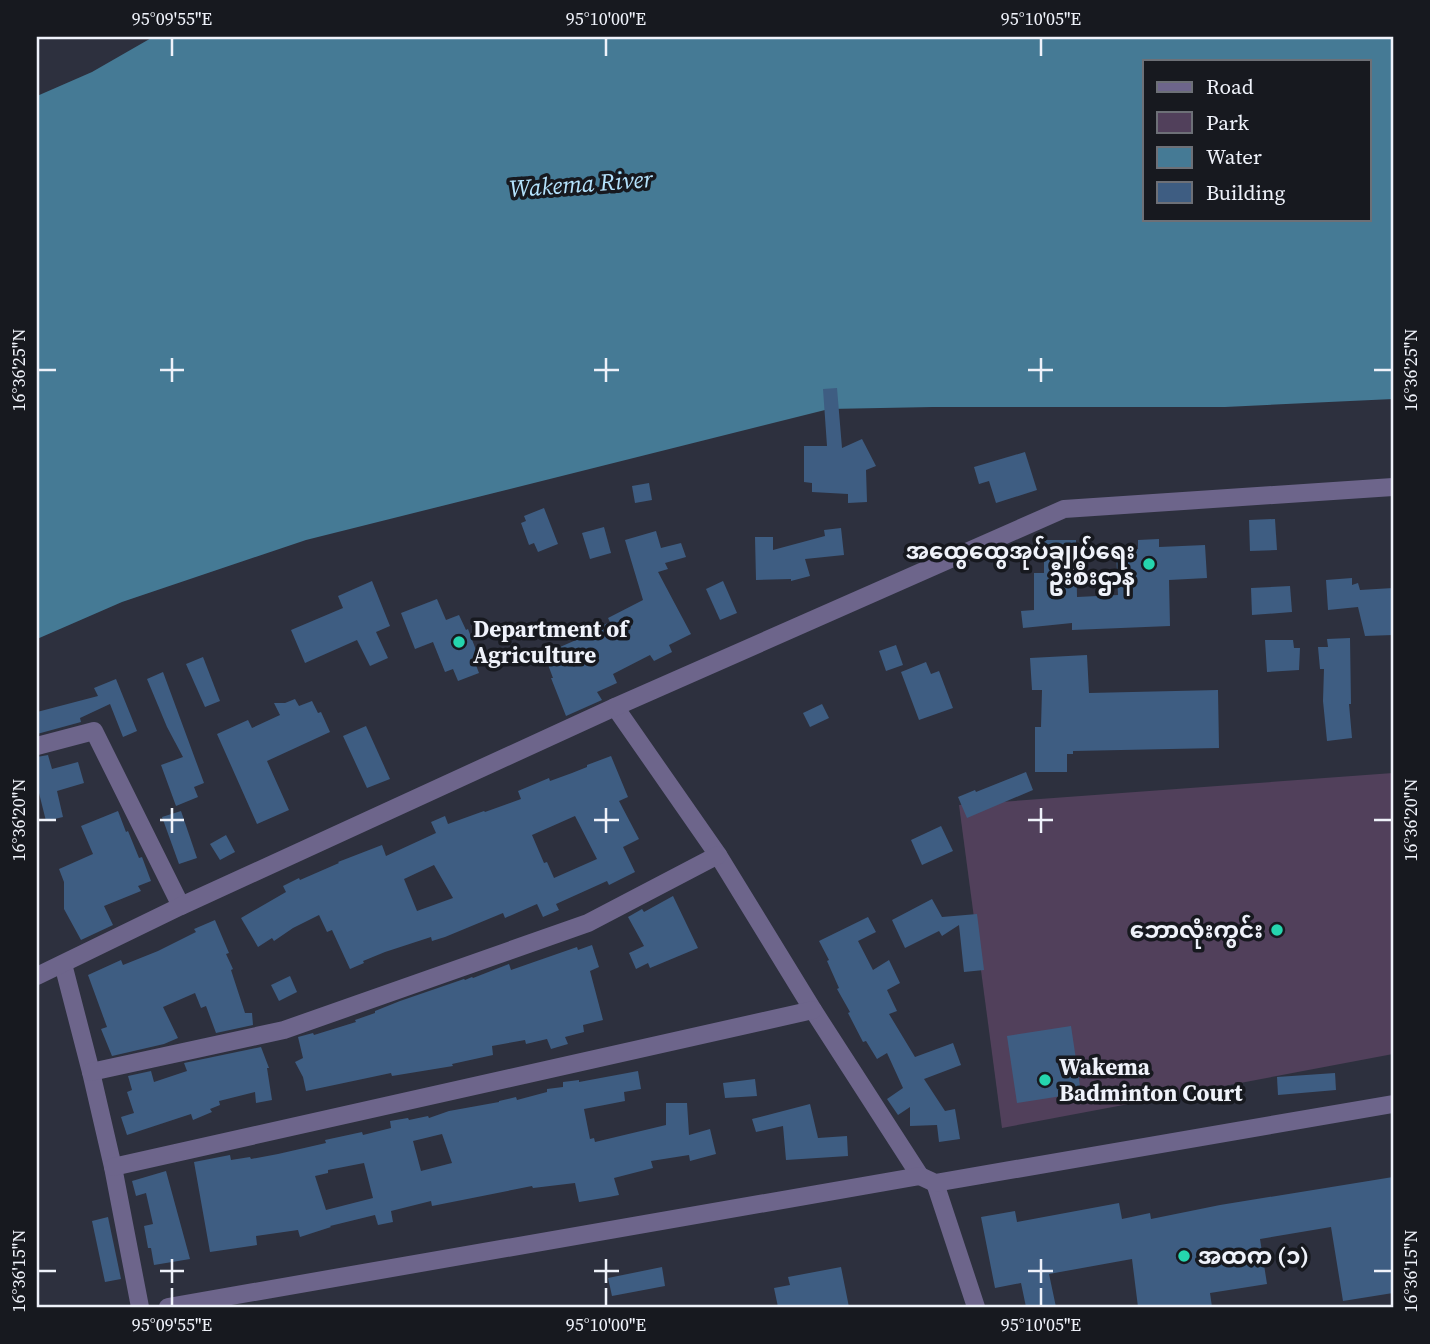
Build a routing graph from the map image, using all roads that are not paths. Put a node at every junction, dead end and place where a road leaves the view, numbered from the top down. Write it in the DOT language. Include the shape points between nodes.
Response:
graph roads {
  1 [pos="1393,486"];
  2 [pos="615,707"];
  3 [pos="37,746"];
  4 [pos="718,855"];
  5 [pos="181,906"];
  6 [pos="63,964"];
  7 [pos="37,976"];
  8 [pos="813,1010"];
  9 [pos="91,1072"];
  10 [pos="1393,1104"];
  11 [pos="113,1167"];
  12 [pos="927,1180"];
  13 [pos="140,1307"];
  14 [pos="168,1307"];
  15 [pos="976,1307"];
  1 -- 2 [label="street" via="1064,509"];
  2 -- 4 [label="street"];
  2 -- 5 [label="street"];
  3 -- 5 [label="street" via="94,731"];
  4 -- 8 [label="street"];
  4 -- 9 [label="street" via="588,923 284,1030"];
  5 -- 6 [label="street"];
  6 -- 7 [label="street"];
  6 -- 9 [label="street"];
  8 -- 11 [label="street"];
  8 -- 12 [label="street"];
  9 -- 11 [label="street"];
  10 -- 12 [label="street"];
  11 -- 13 [label="street"];
  12 -- 14 [label="street"];
  12 -- 15 [label="street"];
}
